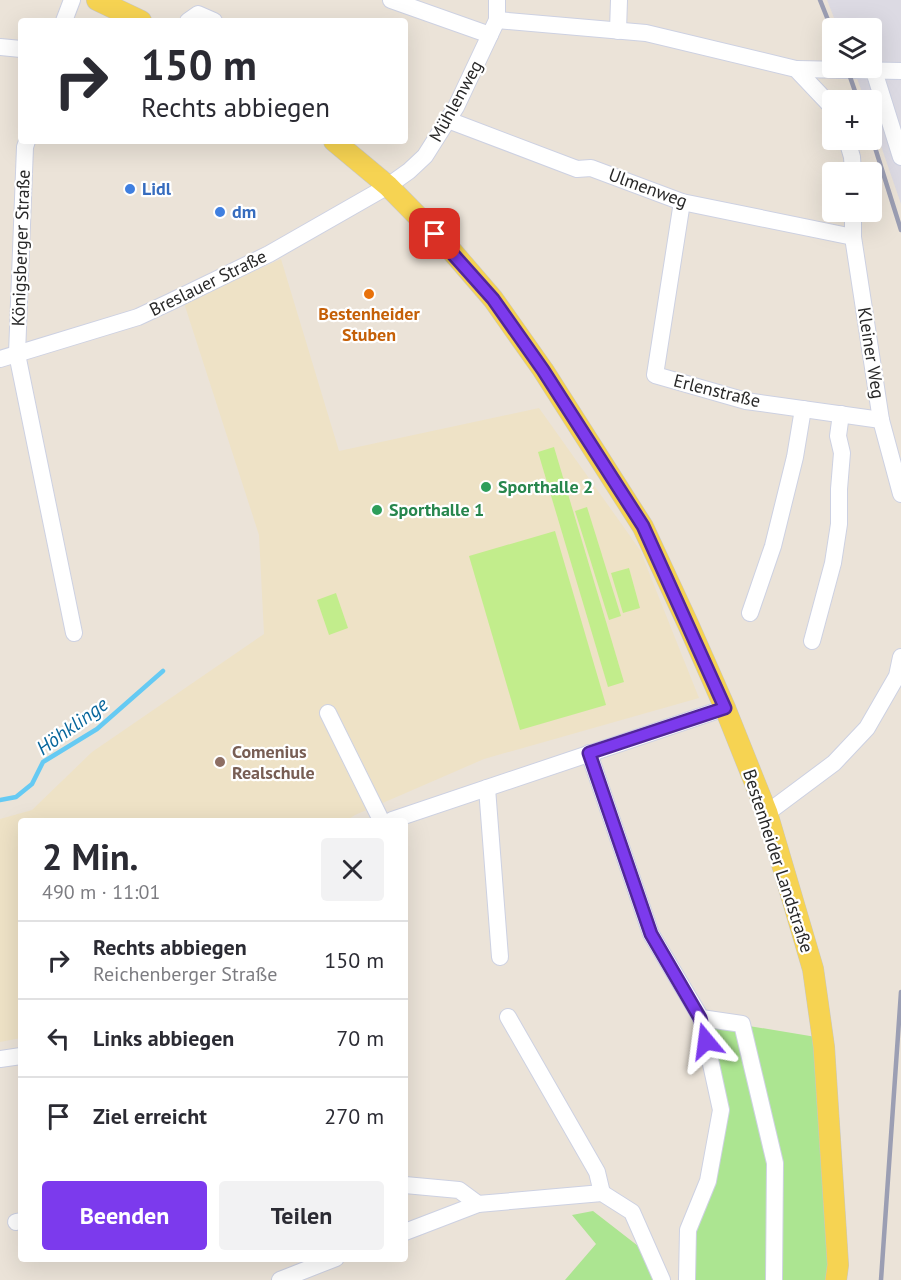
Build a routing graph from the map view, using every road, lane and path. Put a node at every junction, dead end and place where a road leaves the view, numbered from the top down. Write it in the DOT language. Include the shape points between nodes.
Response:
graph roads {
  1 [pos="72,0"];
  2 [pos="97,0"];
  3 [pos="391,0"];
  4 [pos="497,0"];
  5 [pos="619,0"];
  6 [pos="65,18"];
  7 [pos="135,18"];
  8 [pos="192,18"];
  9 [pos="207,18"];
  10 [pos="494,27"];
  11 [pos="618,31"];
  12 [pos="0,47"];
  13 [pos="18,49"];
  14 [pos="796,69"];
  15 [pos="822,69"];
  16 [pos="882,70"];
  17 [pos="901,71"];
  18 [pos="876,78"];
  19 [pos="822,96"];
  20 [pos="448,120"];
  21 [pos="27,144"];
  22 [pos="338,144"];
  23 [pos="901,157"];
  24 [pos="388,186"];
  25 [pos="682,202"];
  26 [pos="853,222"];
  27 [pos="853,237"];
  28 [pos="17,354"];
  29 [pos="0,359"];
  30 [pos="803,409"];
  31 [pos="841,414"];
  32 [pos="881,420"];
  33 [pos="901,494"];
  34 [pos="750,614"];
  35 [pos="74,633"];
  36 [pos="812,641"];
  37 [pos="901,657"];
  38 [pos="725,708"];
  39 [pos="328,713"];
  40 [pos="589,753"];
  41 [pos="487,788"];
  42 [pos="767,813"];
  43 [pos="380,818"];
  44 [pos="398,818"];
  45 [pos="500,957"];
  46 [pos="508,1017"];
  47 [pos="700,1018"];
  48 [pos="18,1056"];
  49 [pos="0,1059"];
  50 [pos="408,1185"];
  51 [pos="602,1193"];
  52 [pos="478,1204"];
  53 [pos="408,1231"];
  54 [pos="326,1262"];
  55 [pos="280,1280"];
  56 [pos="662,1280"];
  57 [pos="687,1280"];
  58 [pos="774,1280"];
  59 [pos="836,1280"];
  1 -- 6 [label="street"];
  2 -- 7 [label="main road"];
  3 -- 10 [label="street"];
  4 -- 10 [label="street, Mühlenweg"];
  5 -- 11 [label="street"];
  8 -- 9 [label="street" via="198,14"];
  10 -- 11 [label="street"];
  10 -- 20 [label="street, Mühlenweg"];
  11 -- 14 [label="street" via="646,33"];
  12 -- 13 [label="street"];
  14 -- 15 [label="street"];
  14 -- 19 [label="street"];
  16 -- 17 [label="street"];
  18 -- 23 [label="street"];
  20 -- 24 [label="street, Mühlenweg" via="425,156"];
  20 -- 25 [label="street, Ulmenweg" via="577,169 591,168"];
  21 -- 28 [label="street, Königsberger Straße"];
  22 -- 24 [label="main road, Bestenheider Landstraße"];
  24 -- 28 [label="street, Breslauer Straße" via="269,254 138,317"];
  24 -- 38 [label="main road, Bestenheider Landstraße" via="493,299 543,370 643,526"];
  25 -- 27 [label="street, Ulmenweg"];
  25 -- 30 [label="street, Erlenstraße" via="655,375 746,401"];
  26 -- 27 [label="street, Kleiner Weg"];
  27 -- 32 [label="street, Kleiner Weg"];
  28 -- 29 [label="street, Breslauer Straße"];
  28 -- 35 [label="street"];
  30 -- 31 [label="street, Erlenstraße"];
  30 -- 34 [label="street" via="776,536"];
  31 -- 32 [label="street, Erlenstraße"];
  31 -- 36 [label="street" via="839,524"];
  32 -- 33 [label="street, Kleiner Weg"];
  37 -- 42 [label="street" via="897,676 867,728 834,763"];
  38 -- 40 [label="street"];
  38 -- 42 [label="main road, Bestenheider Landstraße"];
  39 -- 43 [label="street"];
  40 -- 41 [label="street"];
  40 -- 47 [label="street" via="651,934"];
  41 -- 44 [label="street"];
  41 -- 45 [label="street"];
  42 -- 59 [label="main road, Bestenheider Landstraße" via="813,969 824,1047"];
  46 -- 51 [label="street" via="597,1172"];
  47 -- 57 [label="street" via="720,1110 708,1181 688,1230"];
  47 -- 58 [label="street" via="742,1024 775,1163"];
  48 -- 49 [label="street"];
  50 -- 52 [label="street" via="459,1190"];
  51 -- 52 [label="street"];
  51 -- 56 [label="street" via="632,1212"];
  52 -- 53 [label="street"];
  54 -- 55 [label="street"];
}
